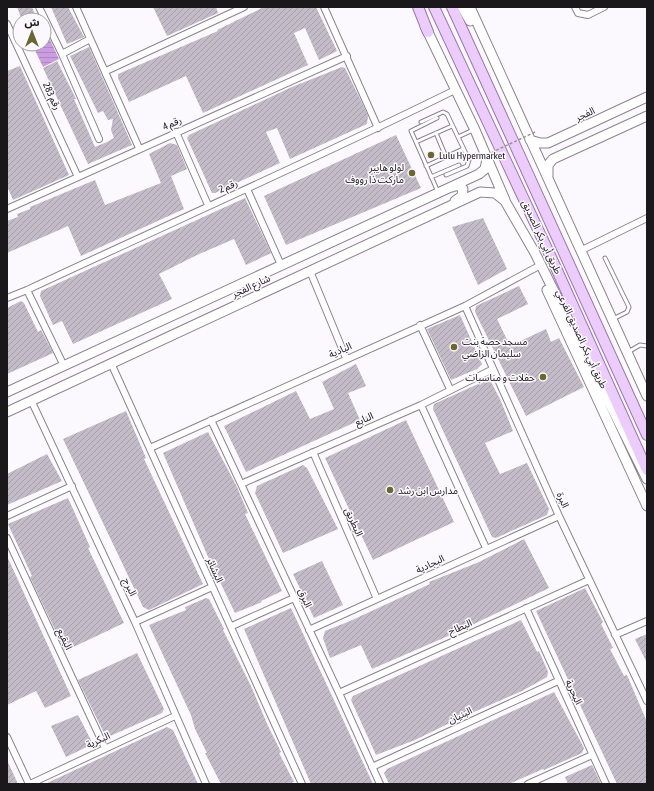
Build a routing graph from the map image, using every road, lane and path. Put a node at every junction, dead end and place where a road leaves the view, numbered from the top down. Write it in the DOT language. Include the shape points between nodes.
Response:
graph roads {
  1 [pos="39,7"];
  2 [pos="76,7"];
  3 [pos="244,7"];
  4 [pos="324,7"];
  5 [pos="417,7"];
  6 [pos="434,7"];
  7 [pos="452,7"];
  8 [pos="462,7"];
  9 [pos="470,7"];
  10 [pos="575,7"];
  11 [pos="604,7"];
  12 [pos="7,24"];
  13 [pos="428,32"];
  14 [pos="90,39"];
  15 [pos="62,54"];
  16 [pos="347,56"];
  17 [pos="106,71"];
  18 [pos="500,74"];
  19 [pos="455,90"];
  20 [pos="647,97"];
  21 [pos="647,116"];
  22 [pos="437,118"];
  23 [pos="421,122"];
  24 [pos="452,126"];
  25 [pos="378,128"];
  26 [pos="578,129"];
  27 [pos="475,130"];
  28 [pos="176,132"];
  29 [pos="436,133"];
  30 [pos="532,136"];
  31 [pos="458,137"];
  32 [pos="99,139"];
  33 [pos="416,142"];
  34 [pos="585,144"];
  35 [pos="139,148"];
  36 [pos="463,149"];
  37 [pos="446,157"];
  38 [pos="483,159"];
  39 [pos="459,165"];
  40 [pos="426,166"];
  41 [pos="446,176"];
  42 [pos="78,177"];
  43 [pos="431,177"];
  44 [pos="548,179"];
  45 [pos="247,189"];
  46 [pos="441,191"];
  47 [pos="505,201"];
  48 [pos="208,205"];
  49 [pos="7,209"];
  50 [pos="444,209"];
  51 [pos="647,218"];
  52 [pos="580,251"];
  53 [pos="605,258"];
  54 [pos="281,265"];
  55 [pos="537,267"];
  56 [pos="310,271"];
  57 [pos="28,290"];
  58 [pos="8,295"];
  59 [pos="465,306"];
  60 [pos="613,319"];
  61 [pos="420,325"];
  62 [pos="647,346"];
  63 [pos="628,352"];
  64 [pos="346,358"];
  65 [pos="111,363"];
  66 [pos="64,366"];
  67 [pos="493,369"];
  68 [pos="450,389"];
  69 [pos="7,392"];
  70 [pos="647,396"];
  71 [pos="31,400"];
  72 [pos="421,405"];
  73 [pos="7,412"];
  74 [pos="211,420"];
  75 [pos="647,435"];
  76 [pos="150,448"];
  77 [pos="312,452"];
  78 [pos="647,470"];
  79 [pos="647,479"];
  80 [pos="241,484"];
  81 [pos="72,486"];
  82 [pos="647,506"];
  83 [pos="7,516"];
  84 [pos="559,516"];
  85 [pos="7,538"];
  86 [pos="486,548"];
  87 [pos="589,580"];
  88 [pos="212,587"];
  89 [pos="294,598"];
  90 [pos="377,599"];
  91 [pos="526,608"];
  92 [pos="647,620"];
  93 [pos="135,622"];
  94 [pos="232,626"];
  95 [pos="309,630"];
  96 [pos="615,635"];
  97 [pos="558,681"];
  98 [pos="339,693"];
  99 [pos="647,701"];
  100 [pos="175,716"];
  101 [pos="7,737"];
  102 [pos="105,748"];
  103 [pos="592,755"];
  104 [pos="372,767"];
  105 [pos="29,784"];
  106 [pos="206,784"];
  107 [pos="302,784"];
  108 [pos="380,784"];
  109 [pos="528,784"];
  110 [pos="606,784"];
  1 -- 15 [label="street"];
  2 -- 14 [label="street"];
  3 -- 17 [label="street"];
  4 -- 16 [label="street"];
  5 -- 13 [label="main road"];
  6 -- 78 [label="main road, طريق أبي بكر الصديق"];
  7 -- 75 [label="main road, طريق أبي بكر الصديق"];
  8 -- 18 [label="street"];
  9 -- 18 [label="street"];
  10 -- 11 [label="street" via="578,13 588,15"];
  12 -- 42 [label="street, رقم 283"];
  13 -- 19 [label="street, طريق أبي بكر الصديق الفرعي"];
  14 -- 15 [label="street"];
  14 -- 17 [label="street"];
  15 -- 32 [label="street"];
  16 -- 25 [label="street"];
  16 -- 28 [label="street, رقم 4"];
  17 -- 35 [label="street"];
  18 -- 30 [label="street"];
  19 -- 25 [label="street, رقم 2"];
  19 -- 27 [label="street, طريق أبي بكر الصديق الفرعي"];
  20 -- 26 [label="street, الفجر"];
  21 -- 34 [label="street"];
  22 -- 33 [label="lane" via="411,131"];
  23 -- 24 [label="lane" via="443,112 447,114"];
  24 -- 29 [label="lane"];
  24 -- 31 [label="lane"];
  25 -- 45 [label="street, رقم 2"];
  26 -- 30 [label="street, الفجر" via="548,143 540,143"];
  26 -- 34 [label="street" via="562,141 563,147"];
  27 -- 31 [label="lane"];
  27 -- 38 [label="street, طريق أبي بكر الصديق الفرعي"];
  28 -- 35 [label="street, رقم 4"];
  28 -- 48 [label="street"];
  29 -- 33 [label="lane"];
  29 -- 37 [label="lane"];
  30 -- 38 [label="path, bridge"];
  30 -- 44 [label="street"];
  31 -- 36 [label="lane"];
  33 -- 40 [label="lane"];
  34 -- 44 [label="street" via="553,159 548,166"];
  35 -- 42 [label="street, رقم 4"];
  36 -- 37 [label="lane"];
  36 -- 41 [label="lane" via="469,160 467,166"];
  37 -- 40 [label="lane"];
  38 -- 46 [label="street, شارع الفجر" via="485,169 479,174"];
  38 -- 47 [label="street, طريق أبي بكر الصديق الفرعي"];
  39 -- 43 [label="lane"];
  40 -- 43 [label="lane"];
  42 -- 49 [label="street, رقم 4"];
  43 -- 46 [label="lane"];
  44 -- 52 [label="street"];
  45 -- 48 [label="street, رقم 2"];
  45 -- 54 [label="street"];
  46 -- 50 [label="street" via="458,185 463,189 462,196"];
  46 -- 54 [label="street, شارع الفجر"];
  47 -- 50 [label="street, شارع الفجر" via="495,194 480,192"];
  47 -- 55 [label="street, طريق أبي بكر الصديق الفرعي"];
  47 -- 79 [label="street" via="535,253"];
  48 -- 57 [label="street, رقم 2"];
  50 -- 56 [label="street, شارع الفجر"];
  51 -- 52 [label="street"];
  52 -- 60 [label="street"];
  53 -- 60 [label="lane" via="629,307 627,312"];
  54 -- 66 [label="street, شارع الفجر"];
  55 -- 59 [label="street, البادية"];
  55 -- 82 [label="street, طريق أبي بكر الصديق الفرعي"];
  56 -- 64 [label="street"];
  56 -- 65 [label="street, شارع الفجر"];
  57 -- 58 [label="street, رقم 2"];
  57 -- 66 [label="street"];
  59 -- 61 [label="street, البادية"];
  59 -- 67 [label="street, البرة"];
  60 -- 63 [label="street"];
  61 -- 64 [label="street, البادية"];
  61 -- 68 [label="street"];
  62 -- 63 [label="lane" via="640,345"];
  63 -- 70 [label="street"];
  64 -- 74 [label="street, البادية"];
  65 -- 71 [label="street, شارع الفجر"];
  65 -- 76 [label="street, البشائر"];
  66 -- 69 [label="street, شارع الفجر"];
  67 -- 68 [label="street, النابع"];
  67 -- 84 [label="street, البرة"];
  68 -- 72 [label="street, النابع"];
  71 -- 73 [label="street, شارع الفجر"];
  71 -- 81 [label="street, البرج"];
  72 -- 77 [label="street, النابع"];
  72 -- 86 [label="street"];
  74 -- 76 [label="street, البادية"];
  74 -- 80 [label="street, البرق"];
  76 -- 88 [label="street, البشائر"];
  77 -- 80 [label="street, النابع"];
  77 -- 90 [label="street, البطريق"];
  80 -- 89 [label="street, البرق"];
  81 -- 83 [label="street"];
  81 -- 93 [label="street, البرج"];
  84 -- 86 [label="street, البجادية"];
  84 -- 87 [label="street, البرة"];
  85 -- 102 [label="street, البقيع"];
  86 -- 90 [label="street, البجادية"];
  87 -- 91 [label="street, البطاح"];
  87 -- 96 [label="street, البرة"];
  88 -- 93 [label="street"];
  88 -- 94 [label="street, البشائر"];
  89 -- 94 [label="street"];
  89 -- 95 [label="street, البرق"];
  90 -- 95 [label="street, البجادية"];
  91 -- 97 [label="street, البحرية"];
  91 -- 98 [label="street, البطاح"];
  92 -- 96 [label="street"];
  93 -- 100 [label="street, البرج"];
  94 -- 107 [label="street, البشائر"];
  95 -- 98 [label="street, البرق"];
  96 -- 99 [label="street, البرة"];
  97 -- 103 [label="street, البحرية"];
  97 -- 104 [label="street, البنيان"];
  98 -- 104 [label="street, البرق"];
  100 -- 102 [label="street, البكرية"];
  100 -- 106 [label="street, البرج"];
  101 -- 105 [label="street"];
  102 -- 105 [label="street, البكرية"];
  103 -- 109 [label="street"];
  103 -- 110 [label="street, البحرية"];
  104 -- 108 [label="street, البرق"];
}
